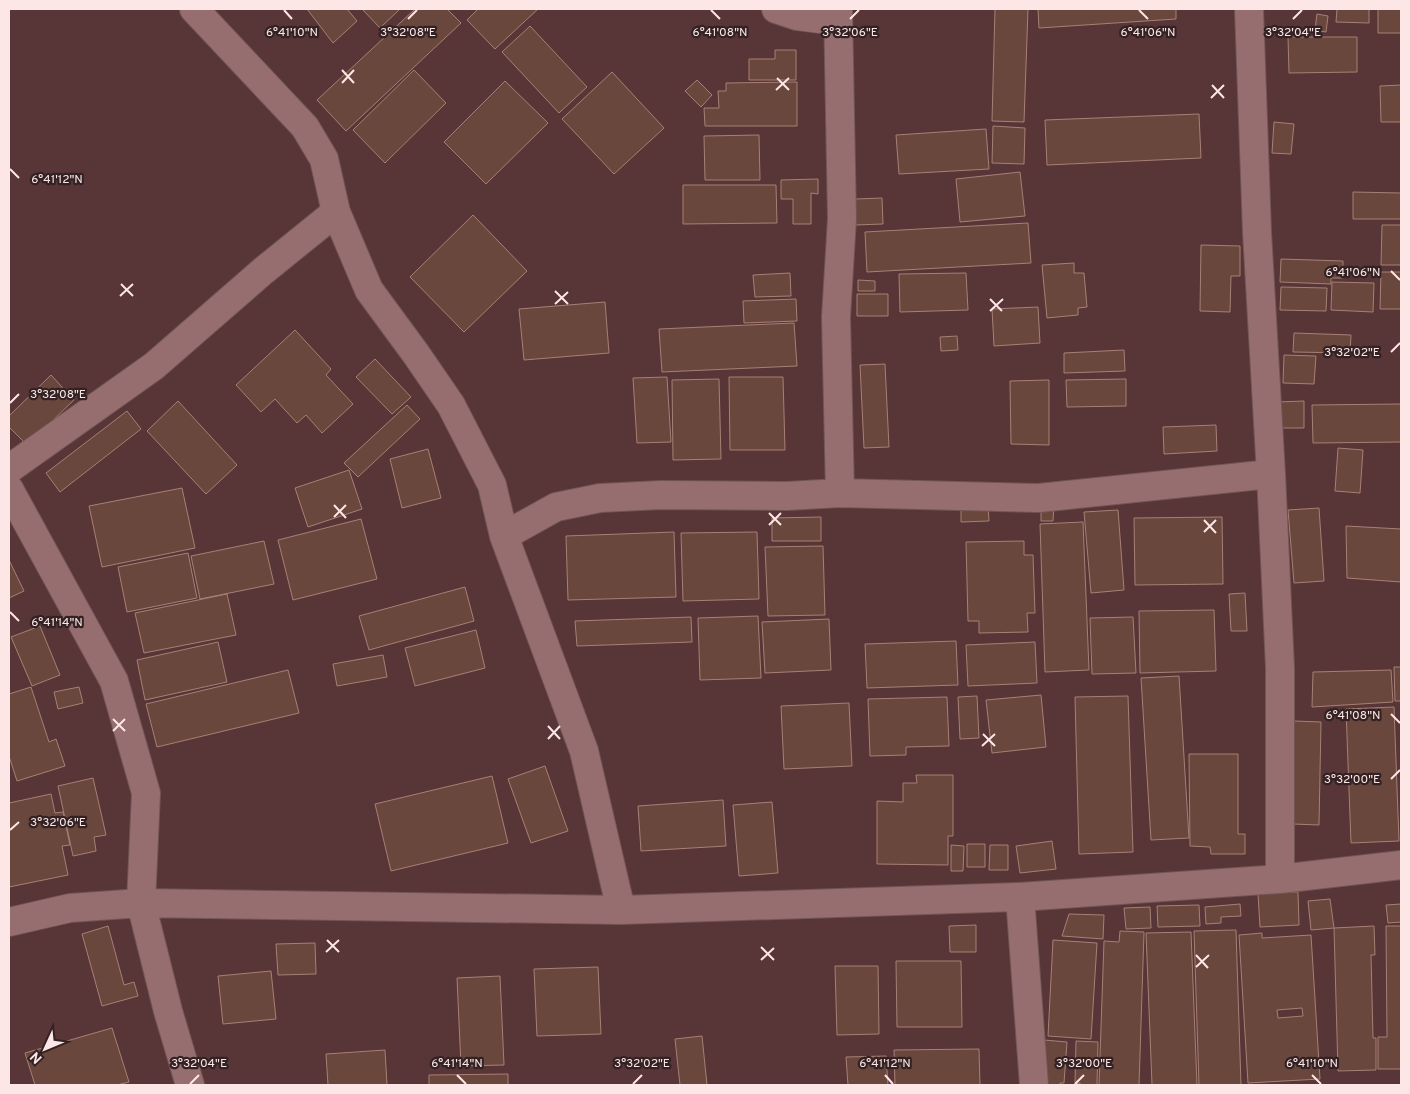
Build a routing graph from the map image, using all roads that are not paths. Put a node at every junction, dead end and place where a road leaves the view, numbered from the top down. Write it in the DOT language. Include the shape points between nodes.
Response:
graph roads {
  1 [pos="194,9"];
  2 [pos="776,9"];
  3 [pos="1249,9"];
  4 [pos="336,212"];
  5 [pos="9,470"];
  6 [pos="1271,474"];
  7 [pos="9,489"];
  8 [pos="840,493"];
  9 [pos="504,536"];
  10 [pos="1401,865"];
  11 [pos="1280,879"];
  12 [pos="1020,897"];
  13 [pos="141,903"];
  14 [pos="621,910"];
  15 [pos="9,922"];
  16 [pos="190,1085"];
  17 [pos="1034,1085"];
  1 -- 4 [label="street" via="305,127 324,159"];
  2 -- 8 [label="street" via="820,19 838,9 842,219 836,317"];
  3 -- 6 [label="street" via="1257,232"];
  4 -- 5 [label="street" via="154,366"];
  4 -- 9 [label="street" via="369,290 451,405 492,485"];
  6 -- 8 [label="street" via="1039,498"];
  6 -- 11 [label="street" via="1280,668"];
  7 -- 13 [label="street" via="114,681 146,793"];
  8 -- 9 [label="street" via="600,498 556,507"];
  9 -- 14 [label="street" via="584,751"];
  10 -- 11 [label="street"];
  11 -- 12 [label="street"];
  12 -- 14 [label="street"];
  12 -- 17 [label="street"];
  13 -- 14 [label="street"];
  13 -- 15 [label="street" via="70,908"];
  13 -- 16 [label="street"];
}
